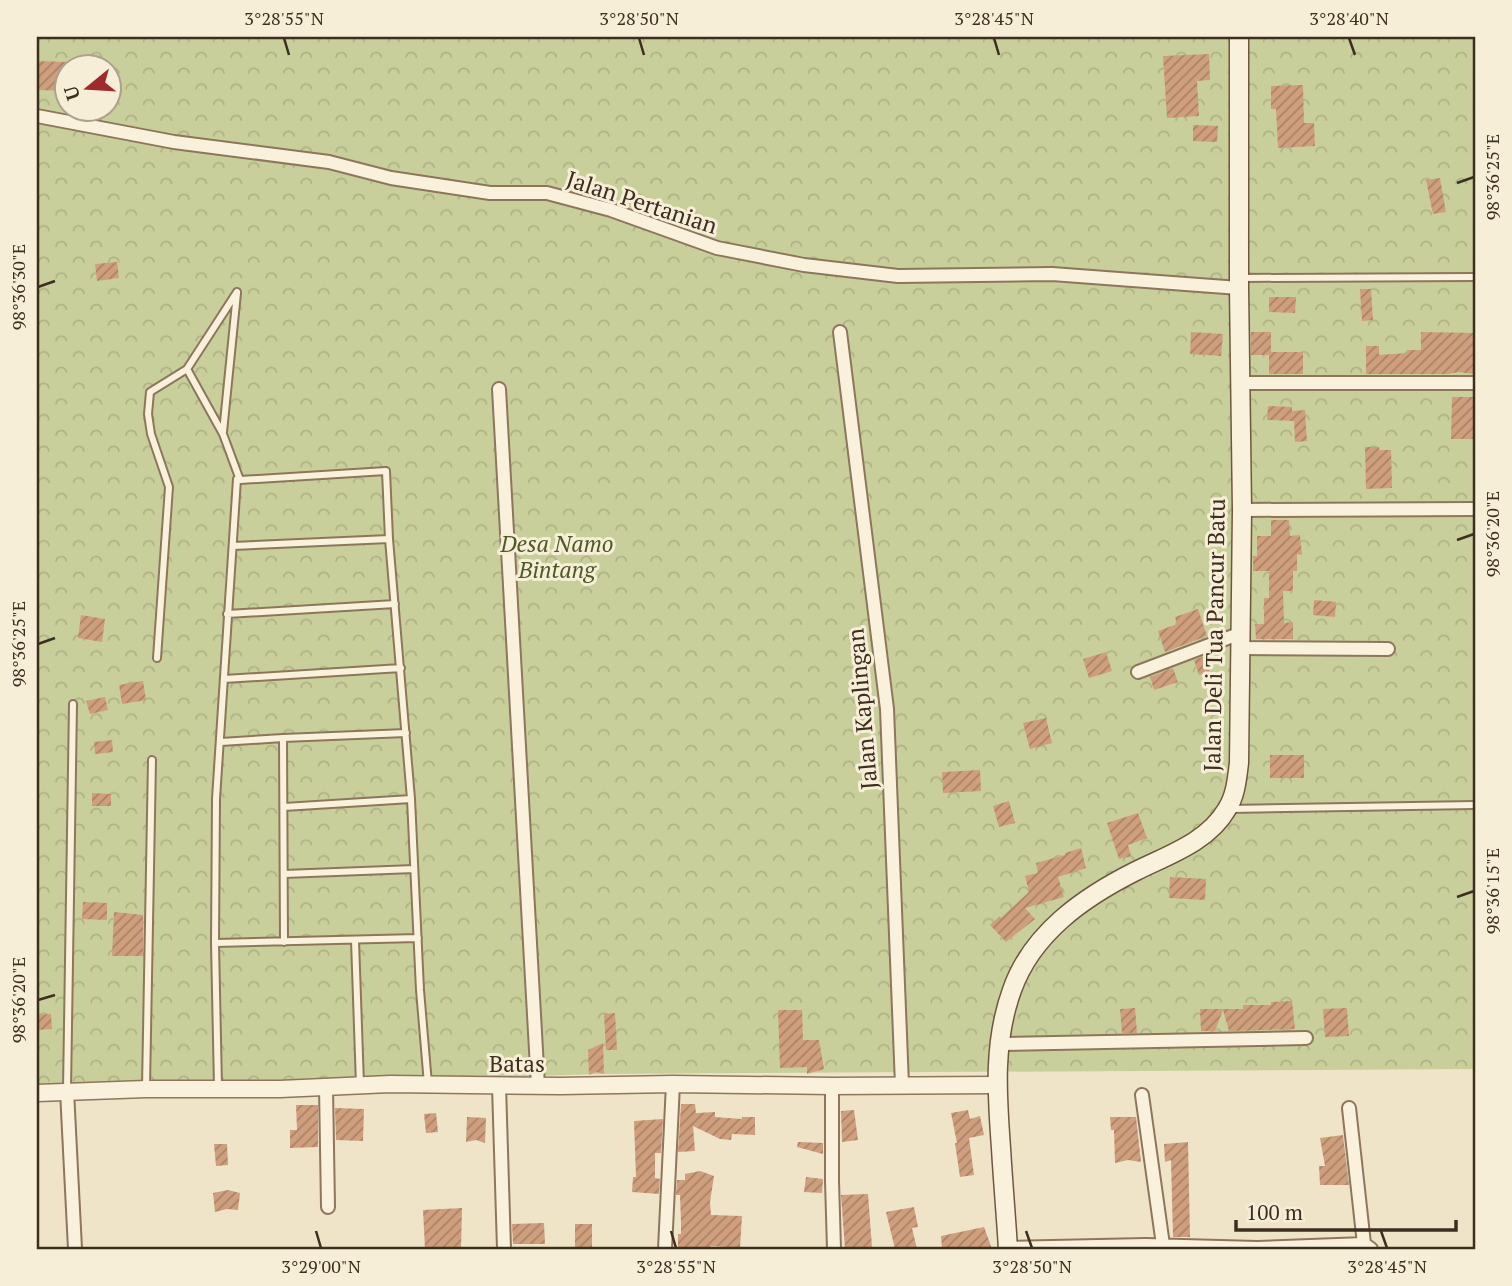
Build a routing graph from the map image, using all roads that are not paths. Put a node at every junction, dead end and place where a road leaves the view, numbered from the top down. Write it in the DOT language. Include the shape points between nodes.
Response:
graph roads {
  1 [pos="1239,37"];
  2 [pos="37,116"];
  3 [pos="1475,277"];
  4 [pos="1239,283"];
  5 [pos="840,332"];
  6 [pos="187,369"];
  7 [pos="1240,383"];
  8 [pos="1475,383"];
  9 [pos="499,389"];
  10 [pos="223,434"];
  11 [pos="240,480"];
  12 [pos="1475,509"];
  13 [pos="1242,510"];
  14 [pos="389,539"];
  15 [pos="233,547"];
  16 [pos="395,604"];
  17 [pos="227,614"];
  18 [pos="1241,641"];
  19 [pos="1388,649"];
  20 [pos="157,658"];
  21 [pos="401,668"];
  22 [pos="1138,672"];
  23 [pos="224,679"];
  24 [pos="73,704"];
  25 [pos="406,733"];
  26 [pos="282,738"];
  27 [pos="221,742"];
  28 [pos="152,760"];
  29 [pos="411,799"];
  30 [pos="1475,805"];
  31 [pos="284,807"];
  32 [pos="1227,809"];
  33 [pos="414,869"];
  34 [pos="284,874"];
  35 [pos="418,937"];
  36 [pos="355,940"];
  37 [pos="284,942"];
  38 [pos="215,943"];
  39 [pos="1306,1038"];
  40 [pos="999,1044"];
  41 [pos="428,1084"];
  42 [pos="673,1084"];
  43 [pos="360,1085"];
  44 [pos="902,1085"];
  45 [pos="499,1086"];
  46 [pos="538,1086"];
  47 [pos="832,1086"];
  48 [pos="996,1086"];
  49 [pos="327,1087"];
  50 [pos="146,1089"];
  51 [pos="218,1089"];
  52 [pos="67,1091"];
  53 [pos="37,1093"];
  54 [pos="1142,1095"];
  55 [pos="1349,1108"];
  56 [pos="328,1207"];
  57 [pos="1163,1245"];
  58 [pos="1146,1247"];
  59 [pos="1367,1247"];
  60 [pos="75,1249"];
  61 [pos="504,1249"];
  62 [pos="665,1249"];
  63 [pos="834,1249"];
  64 [pos="1008,1249"];
  1 -- 4 [label="main road, Jalan Deli Tua Pancur Batu"];
  2 -- 4 [label="street, Jalan Pertanian" via="174,142 329,162 391,178 490,193 547,193 611,210 717,248 804,265 898,276 1052,274"];
  3 -- 4 [label="lane"];
  4 -- 7 [label="main road, Jalan Deli Tua Pancur Batu"];
  5 -- 44 [label="street, Jalan Kaplingan" via="887,709"];
  6 -- 10 [label="lane"];
  6 -- 10 [label="lane" via="237,292"];
  6 -- 20 [label="lane" via="150,392 151,434 169,486"];
  7 -- 8 [label="street"];
  7 -- 13 [label="main road, Jalan Deli Tua Pancur Batu"];
  9 -- 46 [label="street"];
  10 -- 11 [label="lane"];
  11 -- 14 [label="lane" via="386,471"];
  11 -- 15 [label="lane"];
  12 -- 13 [label="street"];
  13 -- 18 [label="main road, Jalan Deli Tua Pancur Batu"];
  14 -- 15 [label="lane"];
  14 -- 16 [label="lane"];
  15 -- 17 [label="lane"];
  16 -- 17 [label="lane"];
  16 -- 21 [label="lane"];
  17 -- 23 [label="lane"];
  18 -- 19 [label="street"];
  18 -- 22 [label="street"];
  18 -- 32 [label="main road, Jalan Deli Tua Pancur Batu" via="1239,763"];
  21 -- 23 [label="lane"];
  21 -- 25 [label="lane"];
  23 -- 27 [label="lane"];
  24 -- 52 [label="lane"];
  25 -- 26 [label="lane"];
  25 -- 29 [label="lane"];
  26 -- 27 [label="lane"];
  26 -- 31 [label="lane"];
  27 -- 38 [label="lane"];
  28 -- 50 [label="lane"];
  29 -- 31 [label="lane"];
  29 -- 33 [label="lane"];
  30 -- 32 [label="lane"];
  31 -- 34 [label="lane"];
  32 -- 40 [label="main road, Jalan Deli Tua Pancur Batu" via="1192,843 1109,885 1048,932 1019,973"];
  33 -- 34 [label="lane"];
  33 -- 35 [label="lane"];
  34 -- 37 [label="lane"];
  35 -- 36 [label="lane"];
  35 -- 41 [label="lane"];
  36 -- 37 [label="lane"];
  36 -- 43 [label="lane"];
  37 -- 38 [label="lane"];
  38 -- 51 [label="lane"];
  39 -- 40 [label="street"];
  40 -- 48 [label="main road, Jalan Deli Tua Pancur Batu"];
  41 -- 43 [label="street, Batas"];
  41 -- 45 [label="street, Batas"];
  42 -- 46 [label="street, Batas"];
  42 -- 47 [label="street, Batas"];
  42 -- 62 [label="street"];
  43 -- 49 [label="street, Batas"];
  44 -- 47 [label="street, Batas"];
  44 -- 48 [label="street, Batas"];
  45 -- 46 [label="street, Batas"];
  45 -- 61 [label="street"];
  47 -- 63 [label="street"];
  48 -- 64 [label="main road, Jalan Deli Tua Pancur Batu"];
  49 -- 51 [label="street, Batas"];
  49 -- 56 [label="street"];
  50 -- 51 [label="street, Batas"];
  50 -- 52 [label="street, Batas"];
  52 -- 53 [label="street, Batas"];
  52 -- 60 [label="street"];
  54 -- 57 [label="street"];
  55 -- 59 [label="street"];
  57 -- 58 [label="street"];
  57 -- 59 [label="street"];
  58 -- 64 [label="street"];
}
